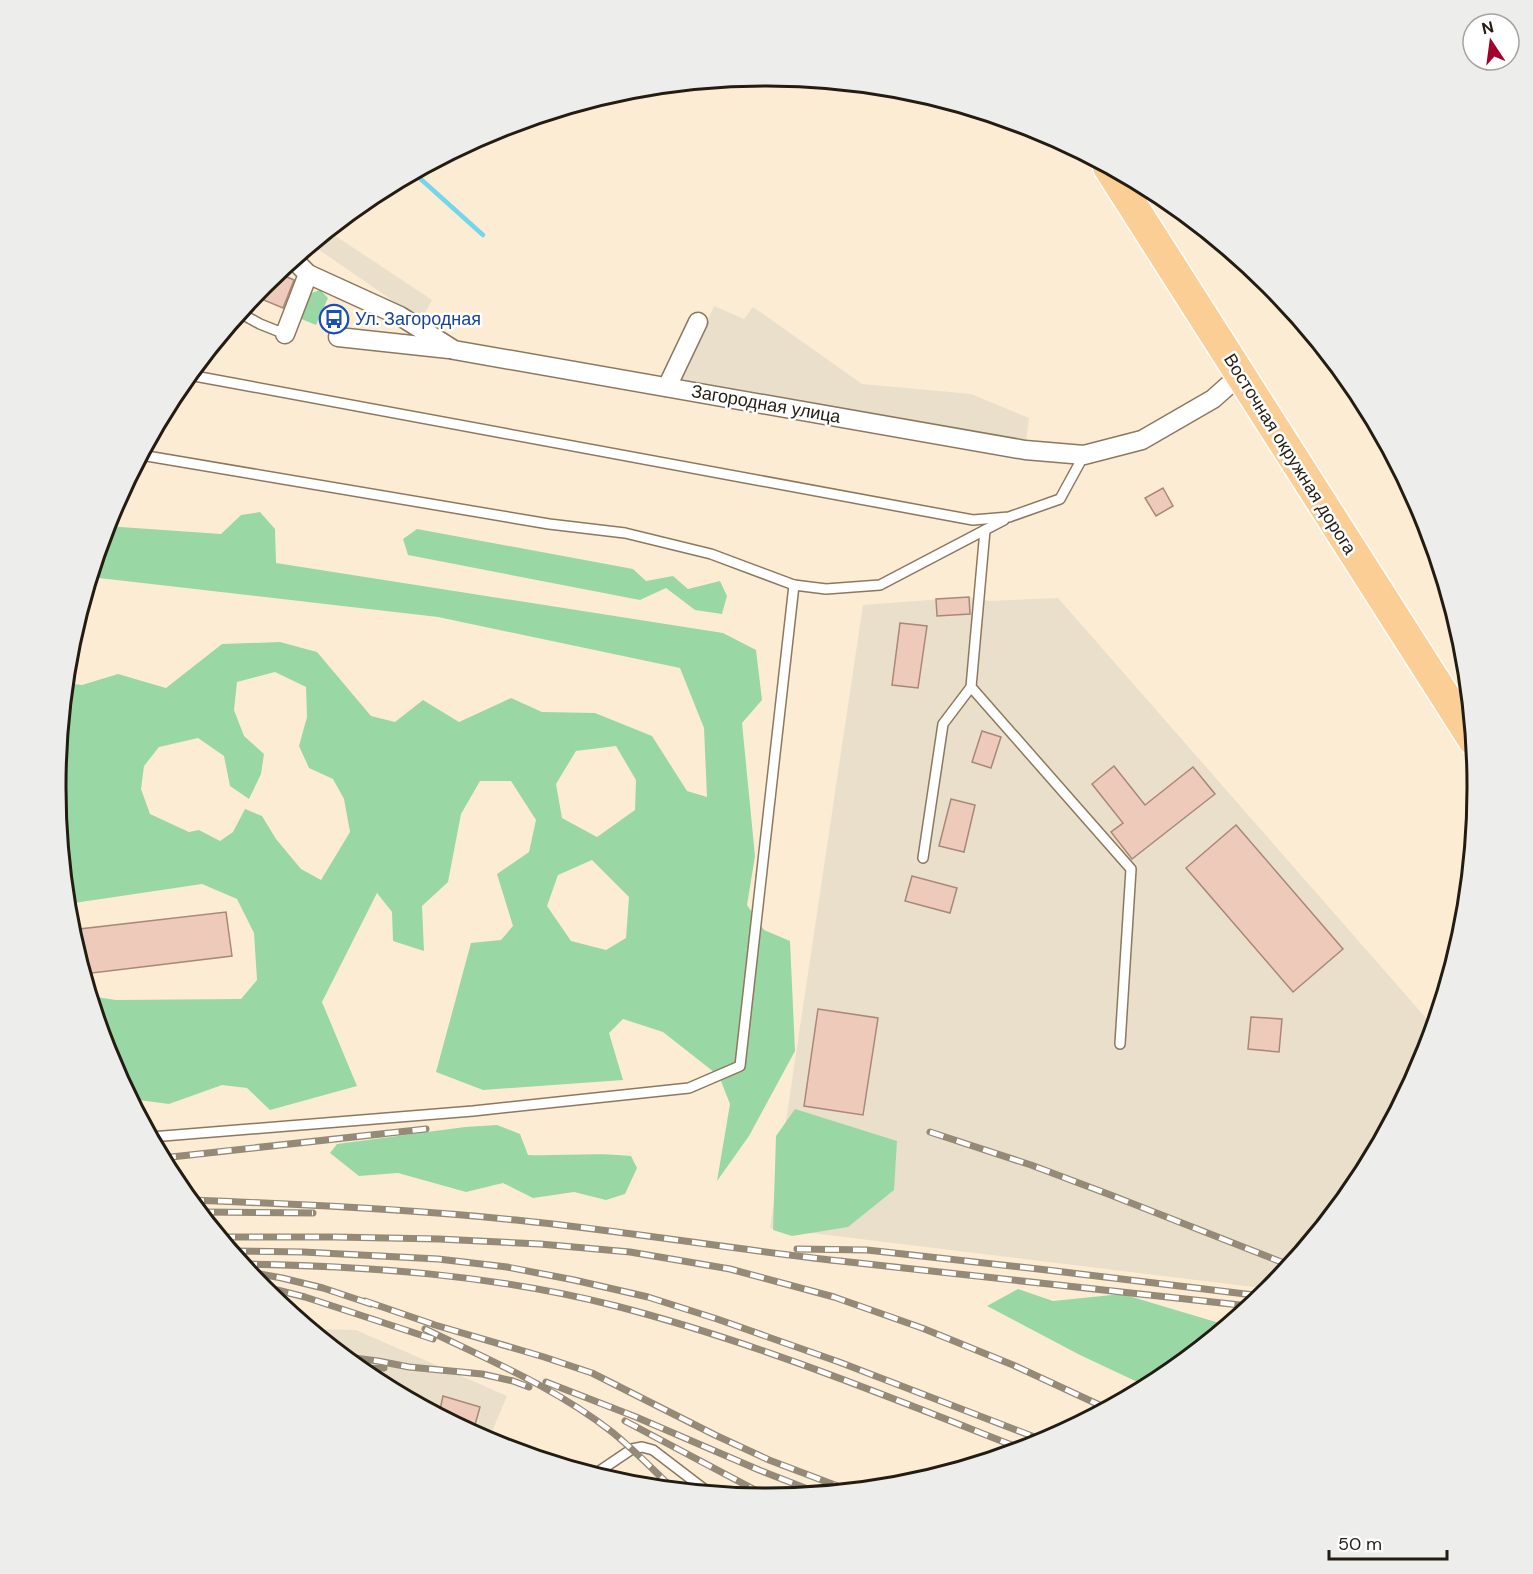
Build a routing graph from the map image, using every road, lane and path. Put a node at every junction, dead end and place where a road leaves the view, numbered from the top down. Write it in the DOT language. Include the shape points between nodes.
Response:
graph roads {
  1 [pos="1116,179"];
  2 [pos="299,265"];
  3 [pos="308,274"];
  4 [pos="247,317"];
  5 [pos="698,321"];
  6 [pos="285,334"];
  7 [pos="338,337"];
  8 [pos="454,350"];
  9 [pos="1240,375"];
  10 [pos="199,377"];
  11 [pos="667,387"];
  12 [pos="1084,455"];
  13 [pos="149,457"];
  14 [pos="1009,517"];
  15 [pos="985,530"];
  16 [pos="794,585"];
  17 [pos="971,687"];
  18 [pos="1464,727"];
  19 [pos="923,858"];
  20 [pos="1120,1044"];
  21 [pos="160,1136"];
  22 [pos="604,1468"];
  23 [pos="697,1484"];
  1 -- 9 [label="main road, Восточная окружная дорога"];
  2 -- 3 [label="street, Загородная улица"];
  3 -- 6 [label="street"];
  3 -- 8 [label="street, Загородная улица" via="400,316"];
  4 -- 6 [label="lane"];
  5 -- 11 [label="street"];
  7 -- 8 [label="street"];
  8 -- 11 [label="street, Загородная улица"];
  9 -- 12 [label="street, Загородная улица" via="1213,399 1142,440"];
  9 -- 18 [label="main road, Восточная окружная дорога"];
  10 -- 14 [label="lane" via="973,520"];
  11 -- 12 [label="street, Загородная улица" via="1024,450"];
  12 -- 14 [label="lane" via="1060,499"];
  13 -- 16 [label="lane" via="549,525 625,533 711,554"];
  14 -- 15 [label="lane"];
  15 -- 16 [label="lane" via="880,585 826,589"];
  15 -- 17 [label="lane"];
  16 -- 21 [label="lane" via="740,1066 689,1088"];
  17 -- 19 [label="lane" via="943,724"];
  17 -- 20 [label="lane" via="1131,869"];
  22 -- 23 [label="lane" via="632,1449 642,1447 652,1450"];
}
